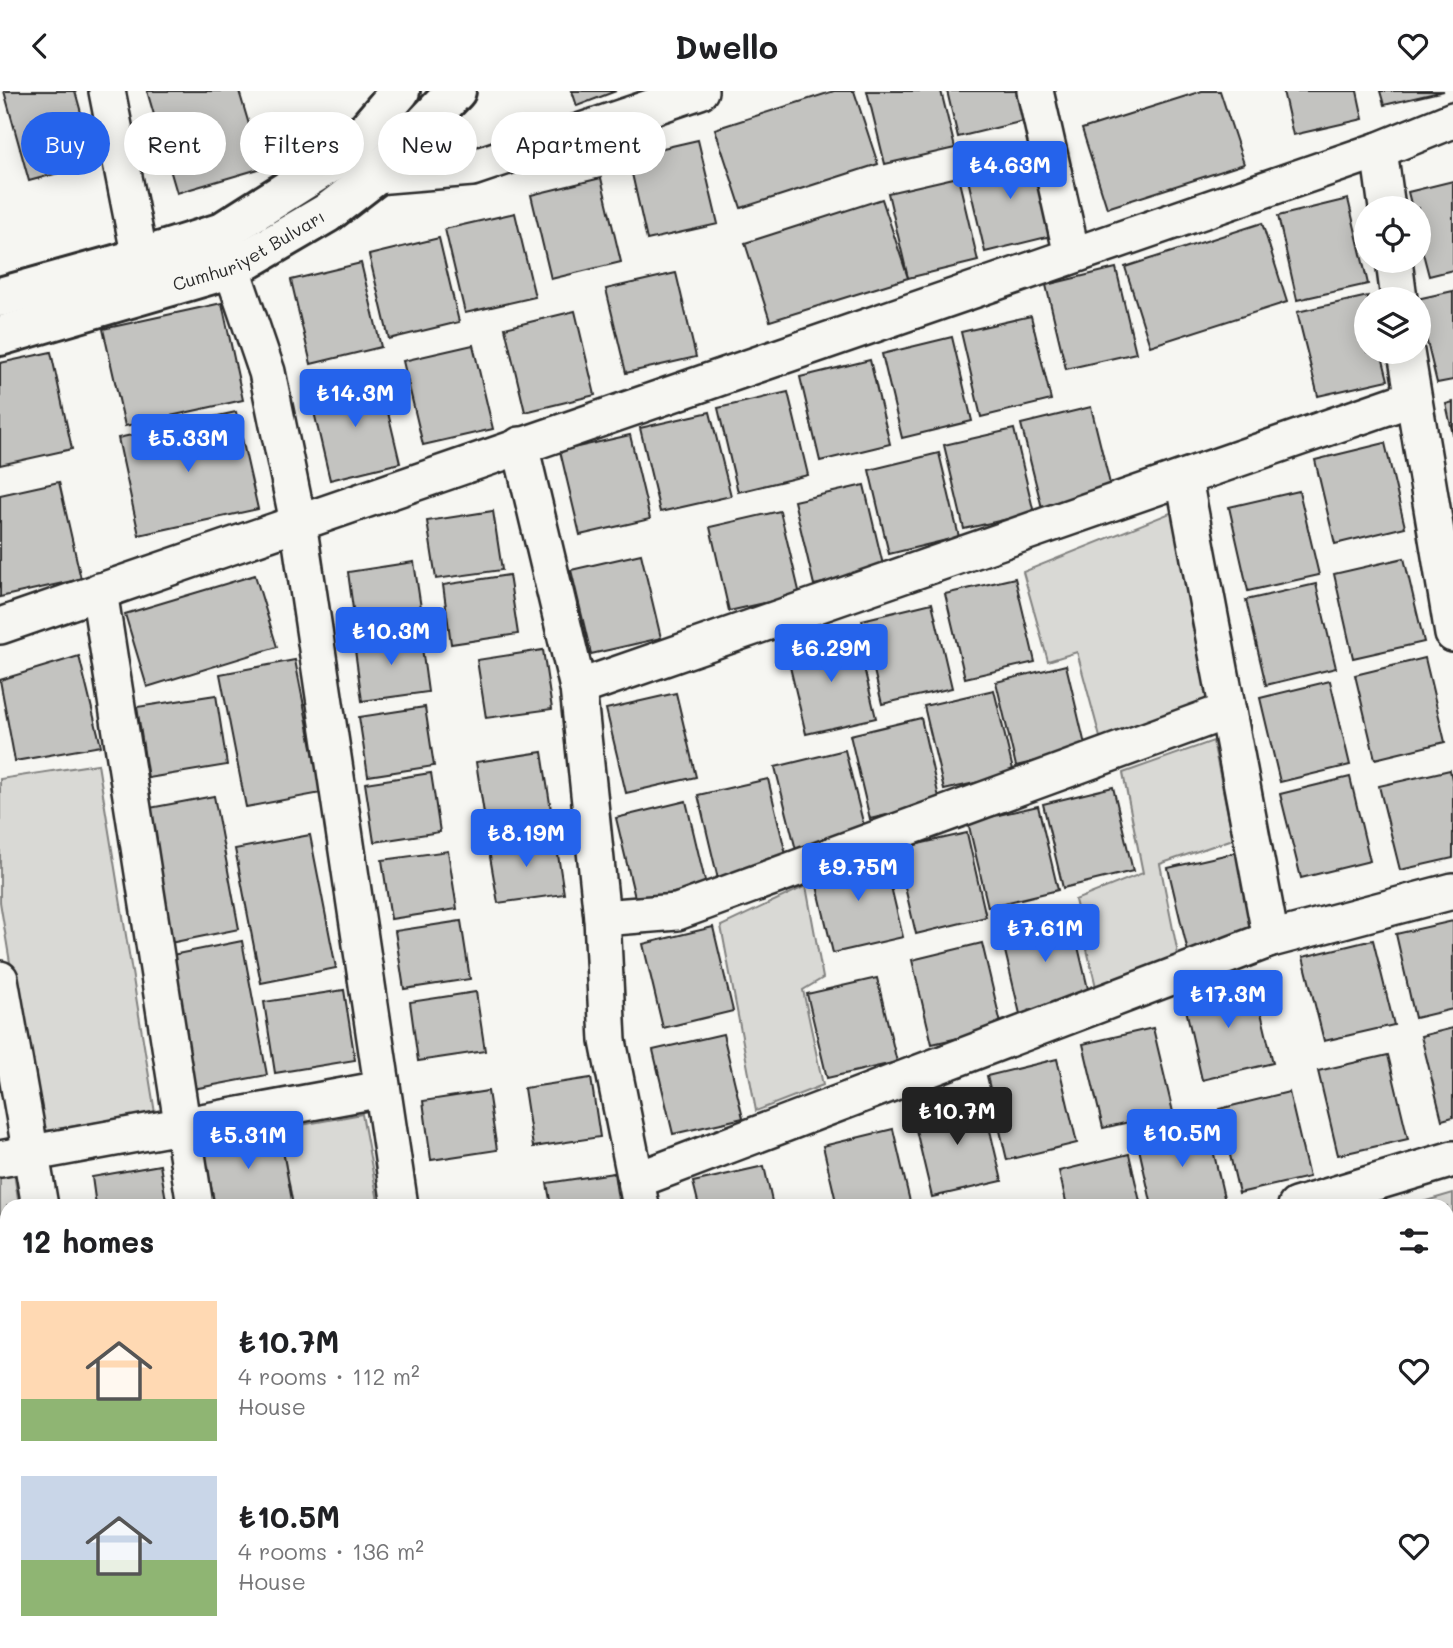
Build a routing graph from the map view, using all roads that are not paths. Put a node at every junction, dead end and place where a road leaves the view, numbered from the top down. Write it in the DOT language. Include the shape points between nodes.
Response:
graph roads {
  1 [pos="107,91"];
  2 [pos="400,91"];
  3 [pos="456,91"];
  4 [pos="700,91"];
  5 [pos="1035,91"];
  6 [pos="1453,120"];
  7 [pos="1379,150"];
  8 [pos="364,158"];
  9 [pos="364,162"];
  10 [pos="364,164"];
  11 [pos="339,175"];
  12 [pos="353,175"];
  13 [pos="1385,196"];
  14 [pos="220,233"];
  15 [pos="1072,255"];
  16 [pos="140,258"];
  17 [pos="233,268"];
  18 [pos="0,297"];
  19 [pos="0,337"];
  20 [pos="1408,364"];
  21 [pos="1413,398"];
  22 [pos="520,445"];
  23 [pos="1184,478"];
  24 [pos="298,522"];
  25 [pos="99,591"];
  26 [pos="0,626"];
  27 [pos="1453,634"];
  28 [pos="579,688"];
  29 [pos="1227,711"];
  30 [pos="1453,891"];
  31 [pos="602,918"];
  32 [pos="1271,939"];
  33 [pos="0,979"];
  34 [pos="382,1089"];
  35 [pos="183,1125"];
  36 [pos="15,1156"];
  37 [pos="1453,1159"];
  38 [pos="639,1193"];
  39 [pos="36,1199"];
  40 [pos="194,1199"];
  41 [pos="399,1199"];
  42 [pos="1319,1199"];
  1 -- 16 [label="street"];
  2 -- 8 [label="main road, Cumhuriyet Bulvarı"];
  3 -- 9 [label="main road, Cumhuriyet Bulvarı"];
  4 -- 10 [label="street" via="472,168"];
  5 -- 15 [label="street"];
  6 -- 7 [label="street"];
  7 -- 13 [label="street"];
  7 -- 15 [label="street"];
  11 -- 14 [label="main road, Cumhuriyet Bulvarı"];
  12 -- 17 [label="main road, Cumhuriyet Bulvarı" via="327,213"];
  14 -- 16 [label="main road, Cumhuriyet Bulvarı"];
  14 -- 17 [label="street"];
  15 -- 22 [label="street"];
  16 -- 18 [label="main road, Cumhuriyet Bulvarı"];
  17 -- 19 [label="main road, Cumhuriyet Bulvarı"];
  17 -- 24 [label="street" via="267,372"];
  20 -- 21 [label="street"];
  21 -- 23 [label="street"];
  21 -- 27 [label="street"];
  22 -- 24 [label="street"];
  22 -- 28 [label="street"];
  23 -- 28 [label="street"];
  23 -- 29 [label="street"];
  24 -- 25 [label="street"];
  24 -- 34 [label="street"];
  25 -- 26 [label="street"];
  25 -- 35 [label="street"];
  28 -- 31 [label="street"];
  29 -- 31 [label="street" via="677,912"];
  29 -- 32 [label="street"];
  30 -- 32 [label="street"];
  31 -- 38 [label="street" via="608,1041"];
  32 -- 38 [label="street"];
  33 -- 36 [label="street"];
  34 -- 35 [label="street"];
  34 -- 41 [label="street"];
  35 -- 36 [label="street"];
  35 -- 40 [label="street"];
  36 -- 39 [label="street"];
  37 -- 42 [label="street"];
}
